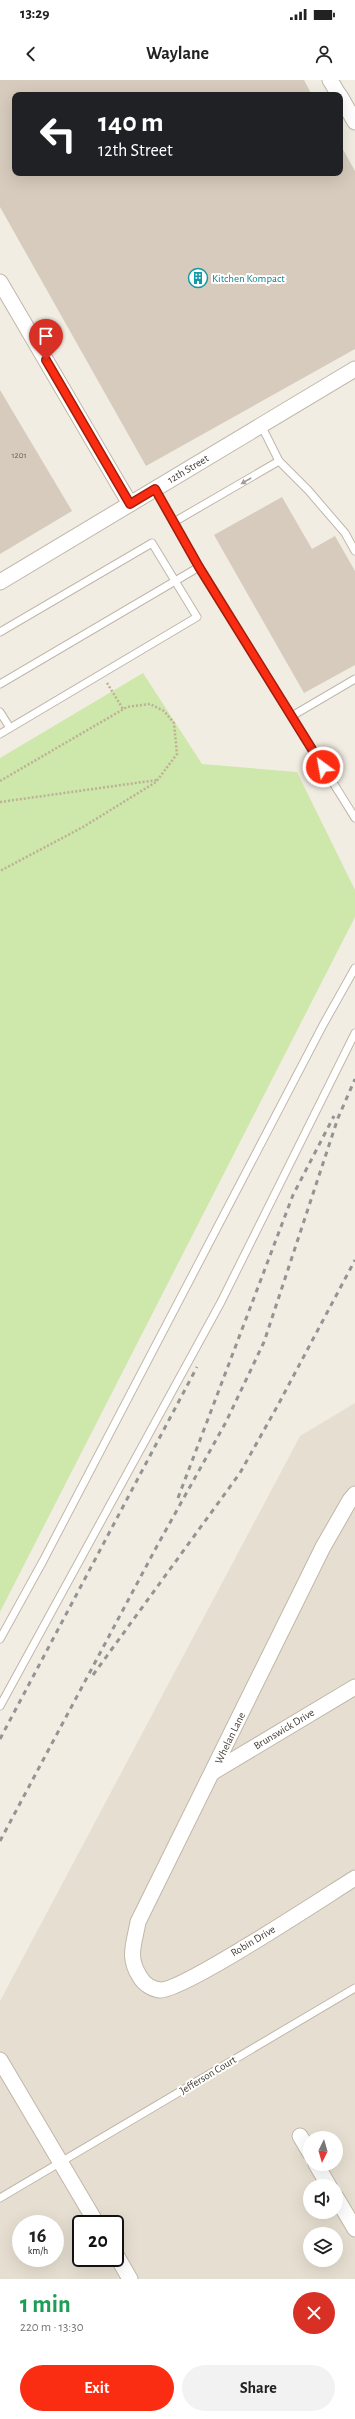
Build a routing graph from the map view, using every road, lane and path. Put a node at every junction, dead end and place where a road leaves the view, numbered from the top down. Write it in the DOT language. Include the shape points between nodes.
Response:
graph roads {
  1 [pos="330,80"];
  2 [pos="338,92"];
  3 [pos="343,101"];
  4 [pos="355,122"];
  5 [pos="0,282"];
  6 [pos="355,369"];
  7 [pos="261,425"];
  8 [pos="279,461"];
  9 [pos="155,489"];
  10 [pos="130,504"];
  11 [pos="174,522"];
  12 [pos="355,551"];
  13 [pos="199,567"];
  14 [pos="175,581"];
  15 [pos="0,582"];
  16 [pos="0,632"];
  17 [pos="102,674"];
  18 [pos="355,679"];
  19 [pos="0,684"];
  20 [pos="124,709"];
  21 [pos="0,712"];
  22 [pos="292,716"];
  23 [pos="10,728"];
  24 [pos="0,734"];
  25 [pos="157,780"];
  26 [pos="0,781"];
  27 [pos="0,802"];
  28 [pos="355,818"];
  29 [pos="0,870"];
  30 [pos="355,968"];
  31 [pos="355,1034"];
  32 [pos="353,1500"];
  33 [pos="0,1639"];
  34 [pos="355,1687"];
  35 [pos="0,1706"];
  36 [pos="213,1772"];
  37 [pos="355,1878"];
  38 [pos="147,1985"];
  39 [pos="355,1988"];
  40 [pos="0,2060"];
  41 [pos="300,2136"];
  42 [pos="303,2141"];
  43 [pos="60,2162"];
  44 [pos="0,2198"];
  45 [pos="343,2209"];
  46 [pos="92,2215"];
  47 [pos="355,2229"];
  48 [pos="123,2267"];
  49 [pos="130,2279"];
  1 -- 2 [label="street"];
  3 -- 4 [label="street"];
  5 -- 10 [label="street"];
  6 -- 7 [label="street, 12th Street"];
  7 -- 8 [label="lane"];
  7 -- 9 [label="street, 12th Street"];
  8 -- 11 [label="lane, one-way"];
  8 -- 12 [label="lane" via="345,533"];
  9 -- 10 [label="street, 12th Street"];
  9 -- 11 [label="lane"];
  10 -- 15 [label="street, 12th Street"];
  11 -- 13 [label="lane"];
  13 -- 14 [label="lane"];
  13 -- 22 [label="lane"];
  14 -- 16 [label="lane" via="152,543"];
  14 -- 17 [label="lane" via="197,617"];
  14 -- 19 [label="lane"];
  17 -- 20 [label="path"];
  17 -- 23 [label="lane"];
  18 -- 22 [label="lane"];
  20 -- 25 [label="path" via="150,704 164,711 174,723 177,754"];
  20 -- 26 [label="path"];
  21 -- 23 [label="lane"];
  22 -- 28 [label="lane"];
  23 -- 24 [label="lane"];
  25 -- 27 [label="path"];
  25 -- 29 [label="path" via="83,827"];
  30 -- 33 [label="lane"];
  31 -- 35 [label="lane" via="221,1302"];
  32 -- 36 [label="street, Whelan Lane" via="323,1547"];
  34 -- 36 [label="street, Brunswick Drive"];
  36 -- 38 [label="street, Whelan Lane" via="138,1922 132,1966"];
  37 -- 38 [label="street, Robin Drive" via="197,1975 167,1989 159,1990"];
  39 -- 43 [label="lane, Jefferson Court"];
  40 -- 43 [label="street"];
  41 -- 42 [label="street"];
  43 -- 44 [label="lane, Jefferson Court"];
  43 -- 46 [label="street"];
  45 -- 47 [label="street"];
  48 -- 49 [label="street"];
}
